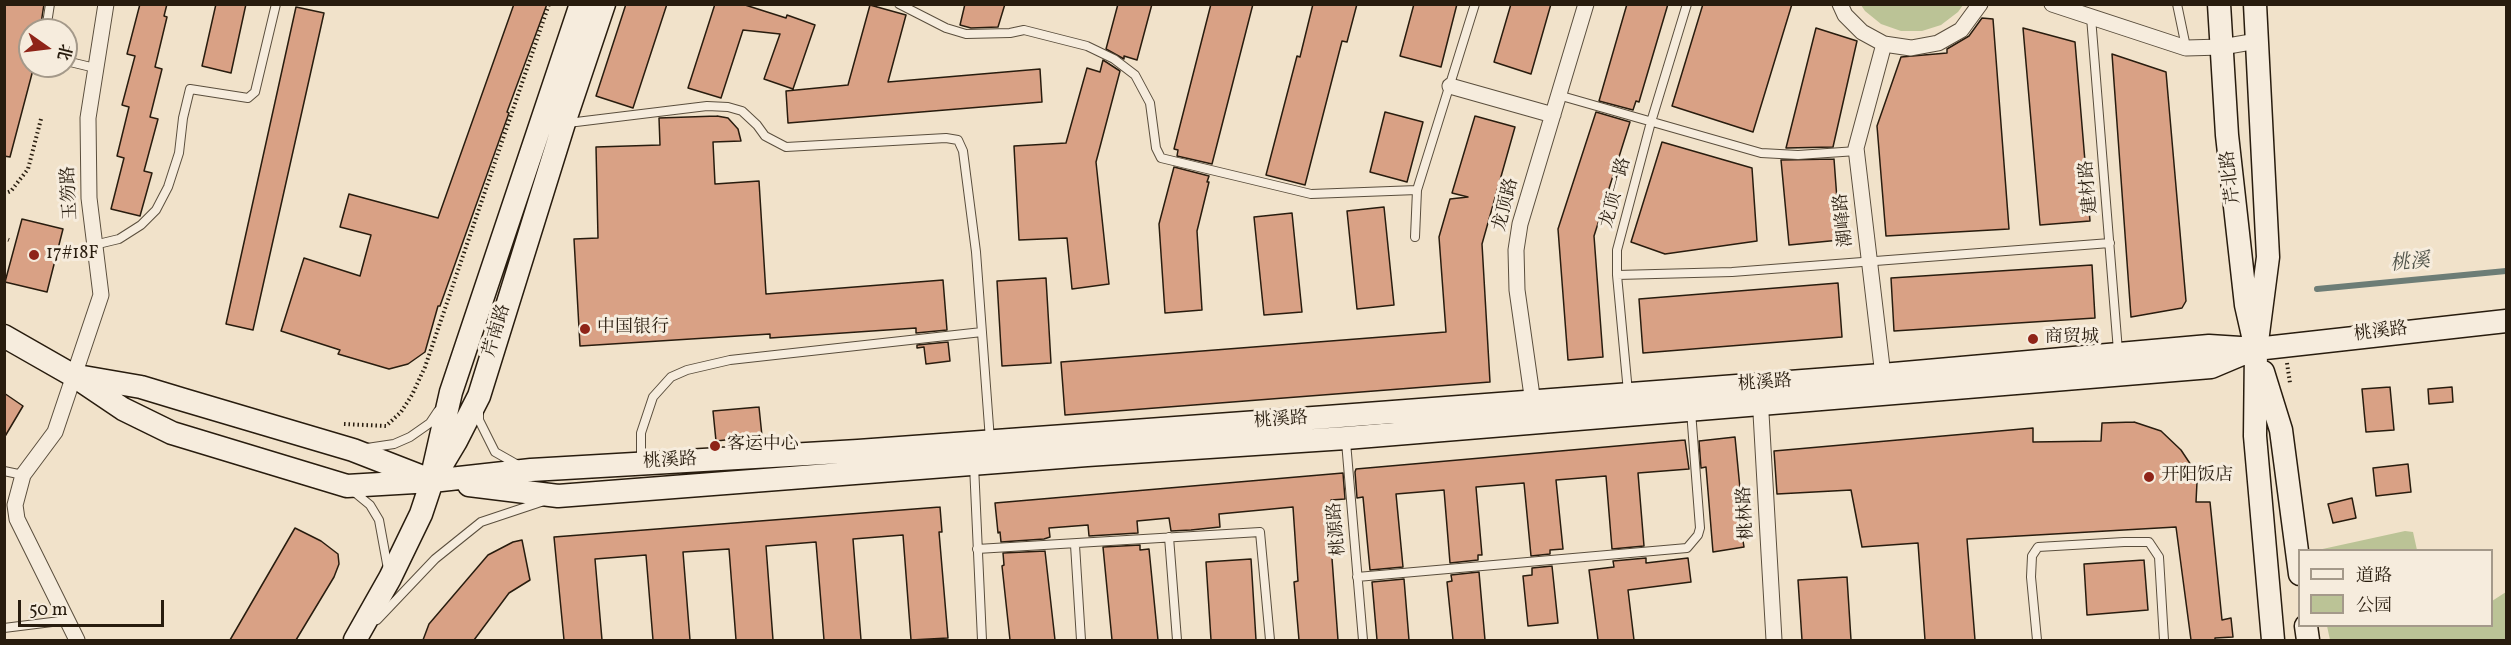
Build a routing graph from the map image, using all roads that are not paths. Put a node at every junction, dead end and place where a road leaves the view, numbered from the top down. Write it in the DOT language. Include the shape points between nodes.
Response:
graph roads {
  1 [pos="106,4"];
  2 [pos="276,4"];
  3 [pos="581,4"];
  4 [pos="604,4"];
  5 [pos="899,4"];
  6 [pos="1475,4"];
  7 [pos="1586,4"];
  8 [pos="1687,4"];
  9 [pos="1839,4"];
  10 [pos="1980,4"];
  11 [pos="2052,4"];
  12 [pos="2178,4"];
  13 [pos="2219,4"];
  14 [pos="2255,4"];
  15 [pos="2091,17"];
  16 [pos="2257,41"];
  17 [pos="1884,44"];
  18 [pos="2222,47"];
  19 [pos="2186,48"];
  20 [pos="78,64"];
  21 [pos="95,68"];
  22 [pos="1450,86"];
  23 [pos="1558,95"];
  24 [pos="1553,115"];
  25 [pos="1651,122"];
  26 [pos="564,123"];
  27 [pos="540,127"];
  28 [pos="1857,151"];
  29 [pos="1417,190"];
  30 [pos="1415,237"];
  31 [pos="2110,243"];
  32 [pos="94,244"];
  33 [pos="1869,260"];
  34 [pos="1617,275"];
  35 [pos="2506,321"];
  36 [pos="982,332"];
  37 [pos="4,336"];
  38 [pos="2256,349"];
  39 [pos="2119,355"];
  40 [pos="74,375"];
  41 [pos="1884,384"];
  42 [pos="451,393"];
  43 [pos="1628,394"];
  44 [pos="1760,394"];
  45 [pos="479,396"];
  46 [pos="1691,410"];
  47 [pos="1534,412"];
  48 [pos="1344,415"];
  49 [pos="1346,438"];
  50 [pos="353,450"];
  51 [pos="983,453"];
  52 [pos="642,464"];
  53 [pos="531,470"];
  54 [pos="4,471"];
  55 [pos="23,475"];
  56 [pos="432,481"];
  57 [pos="347,486"];
  58 [pos="558,496"];
  59 [pos="10,503"];
  60 [pos="1169,537"];
  61 [pos="1075,545"];
  62 [pos="977,549"];
  63 [pos="2298,559"];
  64 [pos="1357,577"];
  65 [pos="390,578"];
  66 [pos="68,620"];
  67 [pos="4,628"];
  68 [pos="77,640"];
  69 [pos="356,640"];
  70 [pos="981,640"];
  71 [pos="1081,640"];
  72 [pos="1177,640"];
  73 [pos="1270,640"];
  74 [pos="1362,640"];
  75 [pos="1774,640"];
  76 [pos="2037,640"];
  77 [pos="2164,640"];
  78 [pos="2273,640"];
  1 -- 21 [label="street, 玉笏路"];
  2 -- 32 [label="lane" via="255,92 248,98 190,90 179,153 156,210 119,239"];
  3 -- 27 [label="street"];
  4 -- 26 [label="street, 芹南路"];
  5 -- 29 [label="lane" via="966,34 1024,30 1087,46 1114,59 1135,75 1150,103 1161,158 1311,194"];
  6 -- 22 [label="lane"];
  7 -- 23 [label="street, 龙顶路"];
  8 -- 25 [label="lane, 龙顶一路"];
  9 -- 17 [label="street" via="1862,32"];
  10 -- 17 [label="street" via="1961,30 1938,43 1911,48"];
  11 -- 15 [label="street"];
  12 -- 19 [label="lane"];
  13 -- 18 [label="street, 芹北路"];
  14 -- 16 [label="street, 芹北路"];
  15 -- 19 [label="street"];
  15 -- 31 [label="lane, 建材路"];
  16 -- 18 [label="street"];
  16 -- 38 [label="street, 芹北路" via="2268,257"];
  17 -- 28 [label="street, 潮峰路"];
  18 -- 19 [label="street"];
  18 -- 38 [label="street, 芹北路" via="2246,305"];
  20 -- 21 [label="lane"];
  21 -- 32 [label="street, 玉笏路" via="87,118"];
  22 -- 24 [label="street"];
  22 -- 29 [label="lane"];
  23 -- 24 [label="street, 龙顶路"];
  23 -- 25 [label="lane"];
  24 -- 47 [label="street, 龙顶路" via="1520,224 1516,250 1517,290"];
  25 -- 28 [label="lane" via="1761,153"];
  25 -- 34 [label="lane, 龙顶一路" via="1617,250"];
  26 -- 27 [label="lane"];
  26 -- 36 [label="lane" via="707,106 742,111 765,136 786,147 958,140 963,151 976,252"];
  26 -- 45 [label="street, 芹南路"];
  27 -- 42 [label="street"];
  28 -- 33 [label="street, 潮峰路"];
  29 -- 30 [label="lane"];
  31 -- 33 [label="lane"];
  31 -- 39 [label="lane, 建材路"];
  32 -- 40 [label="street, 玉笏路" via="101,295"];
  33 -- 34 [label="lane" via="1732,272"];
  33 -- 41 [label="street, 潮峰路"];
  34 -- 43 [label="lane, 龙顶一路"];
  35 -- 38 [label="street, 桃溪路"];
  36 -- 51 [label="lane"];
  36 -- 52 [label="lane" via="730,360 687,370 671,377 653,398 641,433"];
  37 -- 40 [label="street"];
  38 -- 39 [label="street, 桃溪路" via="2208,346"];
  38 -- 41 [label="street, 桃溪路" via="2211,367"];
  38 -- 63 [label="street, 芹北路" via="2281,430"];
  38 -- 78 [label="street, 芹北路" via="2255,436"];
  39 -- 41 [label="street, 桃溪路"];
  40 -- 50 [label="street" via="141,387"];
  40 -- 55 [label="street, 玉笏路" via="55,432"];
  40 -- 57 [label="street" via="123,409 172,432"];
  41 -- 44 [label="street, 桃溪路"];
  42 -- 50 [label="lane" via="430,423 410,437 394,444"];
  42 -- 56 [label="street"];
  43 -- 44 [label="street, 桃溪路"];
  43 -- 47 [label="street, 桃溪路"];
  44 -- 46 [label="street, 桃溪路"];
  44 -- 75 [label="street, 桃林路"];
  45 -- 53 [label="lane" via="479,420 495,452"];
  45 -- 56 [label="street, 芹南路"];
  46 -- 47 [label="street, 桃溪路"];
  46 -- 64 [label="lane" via="1700,528 1687,548"];
  47 -- 48 [label="street, 桃溪路"];
  47 -- 49 [label="street, 桃溪路"];
  48 -- 49 [label="lane, 桃源路"];
  48 -- 51 [label="street, 桃溪路"];
  49 -- 51 [label="street, 桃溪路"];
  49 -- 64 [label="lane, 桃源路"];
  50 -- 56 [label="street"];
  51 -- 52 [label="street, 桃溪路"];
  51 -- 58 [label="street, 桃溪路"];
  51 -- 62 [label="lane"];
  52 -- 53 [label="street, 桃溪路"];
  53 -- 56 [label="street, 桃溪路"];
  54 -- 55 [label="lane"];
  55 -- 59 [label="street"];
  56 -- 57 [label="street"];
  56 -- 58 [label="street, 桃溪路"];
  56 -- 65 [label="street, 芹南路" via="421,514"];
  57 -- 65 [label="lane" via="370,506 379,520"];
  58 -- 69 [label="lane, 桃溪路" via="481,522 435,559"];
  59 -- 66 [label="street"];
  60 -- 61 [label="lane"];
  60 -- 72 [label="lane"];
  60 -- 73 [label="lane" via="1260,532"];
  61 -- 62 [label="lane"];
  61 -- 71 [label="lane"];
  62 -- 70 [label="lane"];
  64 -- 74 [label="lane, 桃源路"];
  65 -- 69 [label="street, 芹南路"];
  66 -- 67 [label="lane"];
  66 -- 68 [label="street"];
  76 -- 77 [label="lane" via="2031,577 2032,556 2038,547 2150,542 2159,557"];
}
